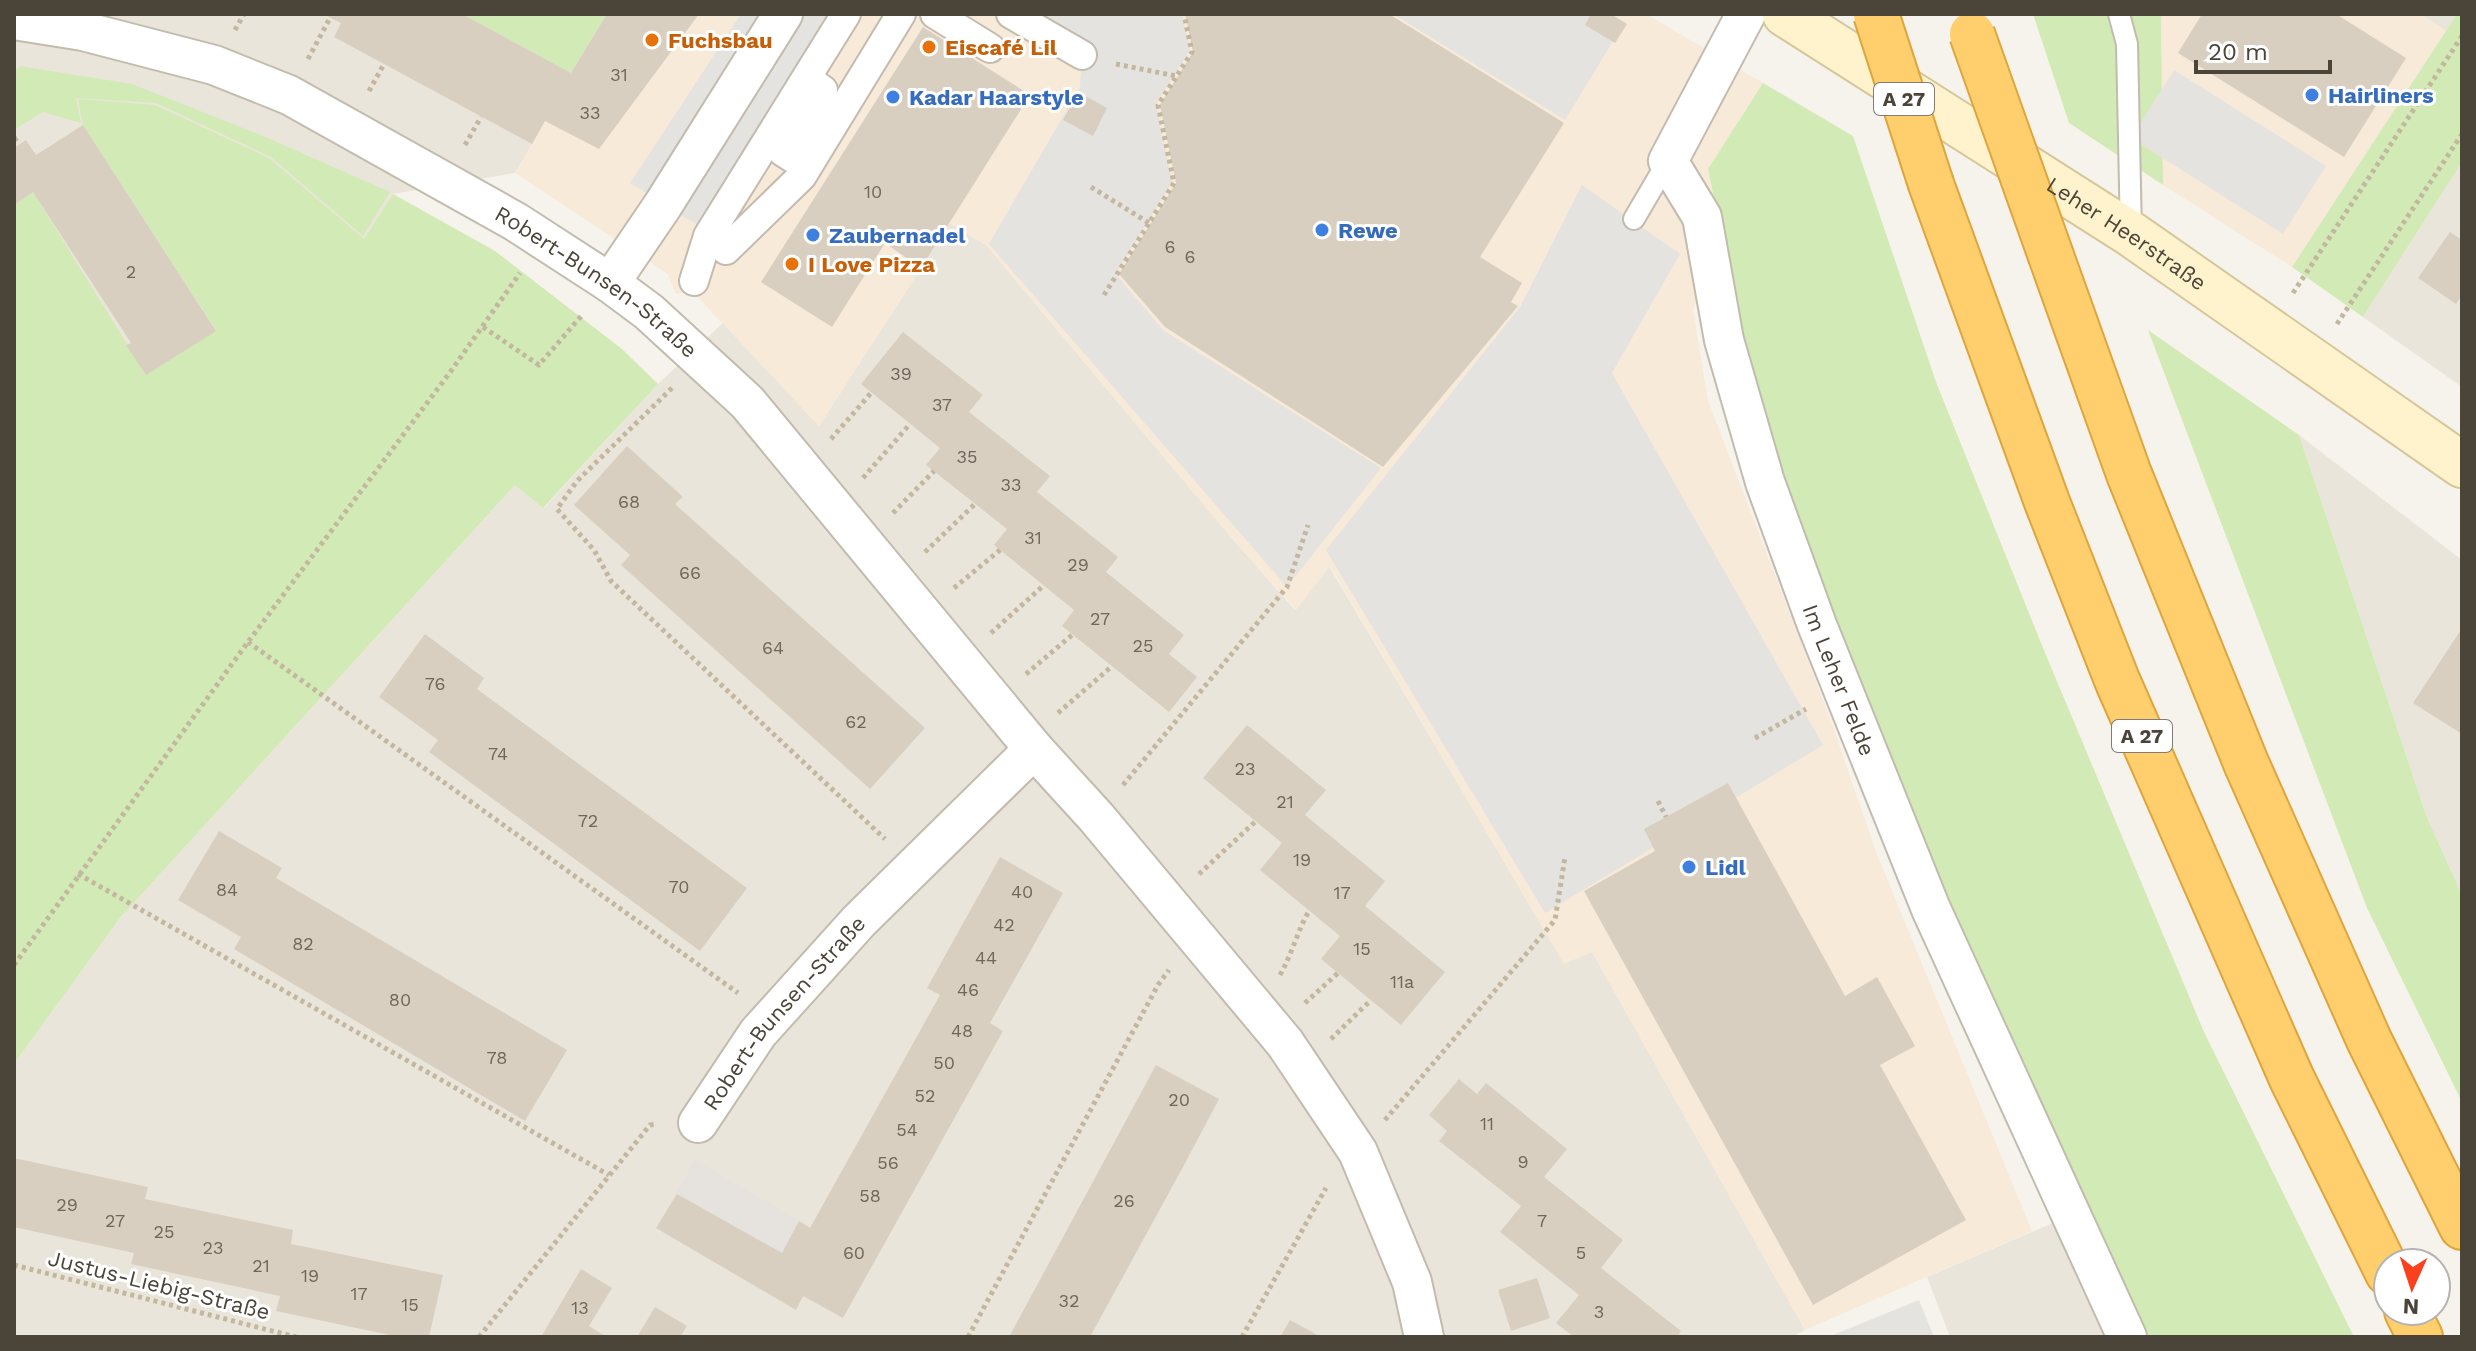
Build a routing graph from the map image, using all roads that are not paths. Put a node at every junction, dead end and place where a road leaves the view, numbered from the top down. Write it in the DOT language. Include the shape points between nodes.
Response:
graph roads {
  1 [pos="783,14"];
  2 [pos="846,14"];
  3 [pos="901,14"];
  4 [pos="935,14"];
  5 [pos="1011,14"];
  6 [pos="1746,14"];
  7 [pos="1785,14"];
  8 [pos="1876,14"];
  9 [pos="2119,14"];
  10 [pos="14,20"];
  11 [pos="1969,24"];
  12 [pos="990,48"];
  13 [pos="1082,55"];
  14 [pos="806,78"];
  15 [pos="847,101"];
  16 [pos="1668,161"];
  17 [pos="773,169"];
  18 [pos="1634,219"];
  19 [pos="2131,234"];
  20 [pos="610,283"];
  21 [pos="2462,465"];
  22 [pos="1031,745"];
  23 [pos="698,1123"];
  24 [pos="2462,1227"];
  25 [pos="2375,1247"];
  26 [pos="1424,1337"];
  27 [pos="2127,1337"];
  1 -- 20 [label="street"];
  2 -- 14 [label="street"];
  3 -- 15 [label="street"];
  4 -- 12 [label="street"];
  5 -- 13 [label="street"];
  6 -- 16 [label="street"];
  7 -- 19 [label="main road, Leher Heerstraße"];
  8 -- 25 [label="highway, A 27, bridge" via="1931,184 2117,680 2292,1079"];
  9 -- 19 [label="lane" via="2127,44"];
  10 -- 20 [label="street, Robert-Bunsen-Straße" via="83,31 214,65 261,83 349,127"];
  11 -- 24 [label="highway, bridge" via="2129,474 2246,763 2369,1040"];
  14 -- 15 [label="street" via="823,90 783,152 794,159 837,93"];
  14 -- 17 [label="street"];
  15 -- 17 [label="street"];
  16 -- 18 [label="lane"];
  16 -- 27 [label="street, Im Leher Felde" via="1702,217 1724,340 1765,482 1842,689 1931,909"];
  17 -- 17 [label="street" via="702,274 708,236"];
  19 -- 21 [label="main road, Leher Heerstraße"];
  20 -- 22 [label="street, Robert-Bunsen-Straße" via="754,409"];
  22 -- 23 [label="street, Robert-Bunsen-Straße" via="771,1018"];
  22 -- 26 [label="street, Robert-Bunsen-Straße" via="1258,1010 1355,1147 1412,1282"];
}
